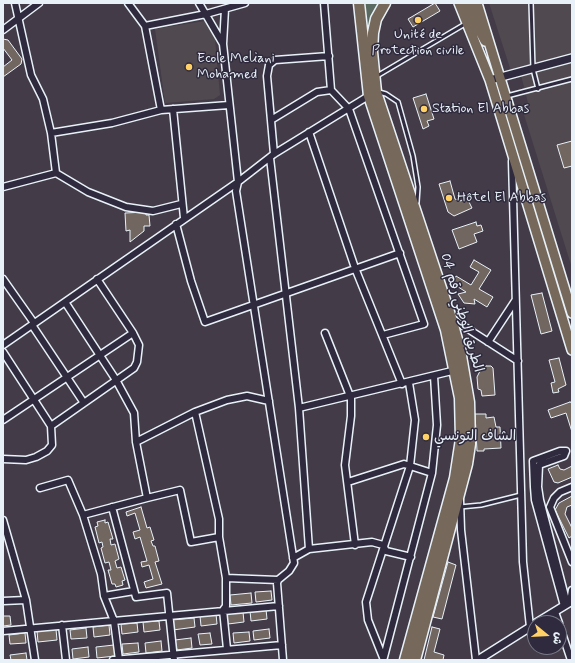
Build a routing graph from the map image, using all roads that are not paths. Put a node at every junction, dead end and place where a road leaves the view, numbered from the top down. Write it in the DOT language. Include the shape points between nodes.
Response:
graph roads {
  1 [pos="14,3"];
  2 [pos="39,3"];
  3 [pos="128,3"];
  4 [pos="199,3"];
  5 [pos="245,3"];
  6 [pos="324,3"];
  7 [pos="360,3"];
  8 [pos="386,3"];
  9 [pos="460,3"];
  10 [pos="468,3"];
  11 [pos="477,3"];
  12 [pos="531,3"];
  13 [pos="225,9"];
  14 [pos="206,14"];
  15 [pos="18,19"];
  16 [pos="468,22"];
  17 [pos="145,26"];
  18 [pos="3,30"];
  19 [pos="223,44"];
  20 [pos="329,56"];
  21 [pos="494,58"];
  22 [pos="572,58"];
  23 [pos="533,69"];
  24 [pos="375,77"];
  25 [pos="500,78"];
  26 [pos="490,80"];
  27 [pos="572,80"];
  28 [pos="538,89"];
  29 [pos="331,90"];
  30 [pos="372,94"];
  31 [pos="505,96"];
  32 [pos="496,100"];
  33 [pos="229,105"];
  34 [pos="173,109"];
  35 [pos="349,109"];
  36 [pos="161,110"];
  37 [pos="271,120"];
  38 [pos="309,132"];
  39 [pos="51,133"];
  40 [pos="512,152"];
  41 [pos="272,156"];
  42 [pos="56,173"];
  43 [pos="238,182"];
  44 [pos="3,187"];
  45 [pos="181,204"];
  46 [pos="416,212"];
  47 [pos="184,218"];
  48 [pos="176,224"];
  49 [pos="400,253"];
  50 [pos="355,268"];
  51 [pos="3,279"];
  52 [pos="98,279"];
  53 [pos="287,292"];
  54 [pos="515,301"];
  55 [pos="65,302"];
  56 [pos="254,305"];
  57 [pos="572,313"];
  58 [pos="451,318"];
  59 [pos="33,324"];
  60 [pos="133,333"];
  61 [pos="325,333"];
  62 [pos="383,334"];
  63 [pos="488,342"];
  64 [pos="3,344"];
  65 [pos="572,350"];
  66 [pos="3,352"];
  67 [pos="100,356"];
  68 [pos="518,361"];
  69 [pos="456,370"];
  70 [pos="434,376"];
  71 [pos="67,377"];
  72 [pos="116,380"];
  73 [pos="405,383"];
  74 [pos="350,395"];
  75 [pos="34,399"];
  76 [pos="269,401"];
  77 [pos="84,403"];
  78 [pos="299,408"];
  79 [pos="195,412"];
  80 [pos="3,420"];
  81 [pos="51,426"];
  82 [pos="136,442"];
  83 [pos="3,459"];
  84 [pos="410,466"];
  85 [pos="432,473"];
  86 [pos="348,482"];
  87 [pos="572,487"];
  88 [pos="40,488"];
  89 [pos="460,495"];
  90 [pos="522,495"];
  91 [pos="147,498"];
  92 [pos="112,507"];
  93 [pos="460,507"];
  94 [pos="83,515"];
  95 [pos="3,520"];
  96 [pos="219,537"];
  97 [pos="5,538"];
  98 [pos="355,545"];
  99 [pos="383,545"];
  100 [pos="309,549"];
  101 [pos="411,556"];
  102 [pos="293,558"];
  103 [pos="572,562"];
  104 [pos="226,578"];
  105 [pos="278,580"];
  106 [pos="572,590"];
  107 [pos="134,591"];
  108 [pos="104,596"];
  109 [pos="26,600"];
  110 [pos="3,601"];
  111 [pos="568,603"];
  112 [pos="279,606"];
  113 [pos="223,610"];
  114 [pos="555,612"];
  115 [pos="532,615"];
  116 [pos="550,615"];
  117 [pos="556,615"];
  118 [pos="169,616"];
  119 [pos="114,621"];
  120 [pos="62,625"];
  121 [pos="32,628"];
  122 [pos="527,629"];
  123 [pos="3,631"];
  124 [pos="282,645"];
  125 [pos="567,648"];
  126 [pos="227,649"];
  127 [pos="174,657"];
  128 [pos="384,659"];
  129 [pos="35,660"];
  130 [pos="66,660"];
  131 [pos="113,660"];
  132 [pos="119,660"];
  133 [pos="283,660"];
  134 [pos="405,660"];
  135 [pos="415,660"];
  136 [pos="477,660"];
  137 [pos="571,660"];
  1 -- 15 [label="street"];
  2 -- 15 [label="street"];
  3 -- 17 [label="street"];
  4 -- 14 [label="street"];
  5 -- 13 [label="street"];
  6 -- 20 [label="street"];
  7 -- 30 [label="highway, الطريق الوطني رقم 04"];
  8 -- 24 [label="highway, الطريق الوطني رقم 04" via="376,19 373,33"];
  9 -- 16 [label="main road"];
  10 -- 21 [label="main road"];
  11 -- 21 [label="main road"];
  12 -- 23 [label="lane"];
  13 -- 14 [label="street"];
  13 -- 19 [label="street"];
  14 -- 17 [label="street"];
  14 -- 19 [label="street"];
  15 -- 18 [label="street"];
  15 -- 39 [label="street" via="31,75 43,99"];
  16 -- 24 [label="lane"];
  16 -- 26 [label="main road"];
  17 -- 36 [label="street"];
  19 -- 33 [label="street"];
  20 -- 29 [label="street"];
  20 -- 37 [label="street" via="275,60 269,65 267,76"];
  21 -- 25 [label="main road"];
  22 -- 23 [label="street"];
  23 -- 25 [label="street"];
  23 -- 28 [label="lane"];
  24 -- 30 [label="highway, الطريق الوطني رقم 04"];
  25 -- 26 [label="street"];
  25 -- 31 [label="main road"];
  26 -- 32 [label="main road"];
  27 -- 28 [label="lane"];
  28 -- 31 [label="lane"];
  29 -- 35 [label="street"];
  29 -- 37 [label="street" via="317,92"];
  30 -- 35 [label="street"];
  30 -- 46 [label="highway, الطريق الوطني رقم 04"];
  30 -- 46 [label="lane" via="386,94 398,102 413,156 418,188"];
  30 -- 69 [label="highway, الطريق الوطني رقم 04" via="446,330"];
  31 -- 32 [label="lane"];
  31 -- 57 [label="main road"];
  32 -- 40 [label="main road"];
  33 -- 34 [label="street"];
  33 -- 43 [label="street"];
  34 -- 36 [label="street"];
  34 -- 45 [label="street"];
  35 -- 38 [label="street"];
  35 -- 49 [label="street"];
  36 -- 39 [label="street" via="112,123"];
  37 -- 41 [label="street"];
  38 -- 41 [label="street"];
  38 -- 50 [label="street"];
  39 -- 42 [label="street"];
  40 -- 54 [label="street"];
  40 -- 65 [label="main road"];
  41 -- 43 [label="street"];
  41 -- 53 [label="street"];
  42 -- 44 [label="street"];
  42 -- 45 [label="street" via="88,192 126,207 153,211"];
  43 -- 47 [label="street"];
  43 -- 56 [label="street" via="236,191"];
  45 -- 47 [label="street"];
  46 -- 58 [label="highway, الطريق الوطني رقم 04"];
  47 -- 48 [label="street"];
  48 -- 52 [label="street"];
  48 -- 56 [label="street" via="205,322"];
  49 -- 50 [label="street"];
  49 -- 62 [label="street" via="424,324"];
  50 -- 53 [label="street"];
  50 -- 62 [label="street"];
  51 -- 59 [label="street"];
  52 -- 55 [label="street"];
  52 -- 60 [label="street"];
  53 -- 56 [label="street"];
  53 -- 78 [label="street"];
  54 -- 63 [label="street"];
  54 -- 68 [label="street"];
  55 -- 59 [label="street"];
  55 -- 67 [label="street"];
  56 -- 76 [label="street"];
  58 -- 63 [label="street"];
  58 -- 89 [label="highway, الطريق الوطني رقم 04" via="460,350 469,402 470,444"];
  59 -- 64 [label="street"];
  59 -- 71 [label="street"];
  60 -- 67 [label="street"];
  60 -- 72 [label="street" via="139,345 137,362 134,368"];
  61 -- 74 [label="street"];
  62 -- 73 [label="street"];
  63 -- 68 [label="street"];
  66 -- 75 [label="street"];
  67 -- 71 [label="street"];
  67 -- 72 [label="street"];
  68 -- 90 [label="street"];
  69 -- 70 [label="street"];
  69 -- 134 [label="highway, الطريق الوطني رقم 04" via="461,420 455,478"];
  70 -- 73 [label="street"];
  70 -- 85 [label="street" via="437,426"];
  71 -- 75 [label="street"];
  71 -- 77 [label="street"];
  72 -- 77 [label="street"];
  72 -- 82 [label="street" via="134,412"];
  73 -- 74 [label="street"];
  73 -- 84 [label="street" via="415,420"];
  74 -- 78 [label="street"];
  74 -- 86 [label="street" via="351,416 345,465"];
  75 -- 80 [label="street"];
  75 -- 81 [label="street"];
  76 -- 79 [label="street" via="247,396 227,400"];
  76 -- 102 [label="street"];
  77 -- 81 [label="street"];
  78 -- 100 [label="street"];
  79 -- 82 [label="street"];
  79 -- 96 [label="street" via="219,519"];
  81 -- 83 [label="street" via="52,446 47,451 26,460"];
  82 -- 91 [label="street"];
  84 -- 85 [label="street"];
  84 -- 86 [label="street" via="404,464"];
  84 -- 99 [label="street"];
  85 -- 101 [label="street"];
  86 -- 98 [label="street"];
  87 -- 103 [label="street" via="560,492 550,507"];
  88 -- 94 [label="street" via="68,480"];
  89 -- 93 [label="street"];
  89 -- 135 [label="highway, الطريق الوطني رقم 04"];
  90 -- 93 [label="lane" via="481,505"];
  90 -- 115 [label="street" via="523,562"];
  91 -- 92 [label="street"];
  91 -- 96 [label="street" via="180,490 191,542"];
  92 -- 94 [label="street"];
  92 -- 107 [label="street"];
  93 -- 136 [label="street"];
  94 -- 108 [label="street" via="101,574"];
  95 -- 97 [label="street"];
  96 -- 104 [label="street"];
  97 -- 109 [label="street"];
  98 -- 99 [label="street" via="372,542"];
  98 -- 100 [label="street"];
  99 -- 101 [label="street" via="386,551"];
  99 -- 128 [label="street" via="366,602 368,620"];
  100 -- 102 [label="street"];
  101 -- 128 [label="street"];
  102 -- 105 [label="street" via="292,567"];
  104 -- 105 [label="street"];
  104 -- 113 [label="street" via="226,606"];
  105 -- 112 [label="street"];
  106 -- 111 [label="street"];
  107 -- 108 [label="street"];
  107 -- 118 [label="street" via="136,597 167,592"];
  108 -- 119 [label="street"];
  109 -- 110 [label="street"];
  109 -- 121 [label="street"];
  111 -- 111 [label="street" via="538,487 539,465 564,456 566,451 560,451 534,461 534,487 535,500"];
  111 -- 114 [label="street"];
  112 -- 113 [label="street"];
  112 -- 124 [label="street"];
  113 -- 118 [label="street"];
  113 -- 126 [label="street"];
  114 -- 116 [label="street"];
  114 -- 117 [label="street"];
  118 -- 119 [label="street"];
  118 -- 127 [label="street"];
  119 -- 120 [label="street"];
  119 -- 132 [label="street"];
  120 -- 121 [label="street"];
  120 -- 130 [label="street"];
  121 -- 123 [label="street"];
  121 -- 129 [label="street"];
  122 -- 136 [label="street"];
  124 -- 126 [label="street"];
  124 -- 133 [label="street"];
  125 -- 137 [label="street"];
  126 -- 127 [label="street"];
  127 -- 132 [label="street"];
  131 -- 132 [label="street"];
}
